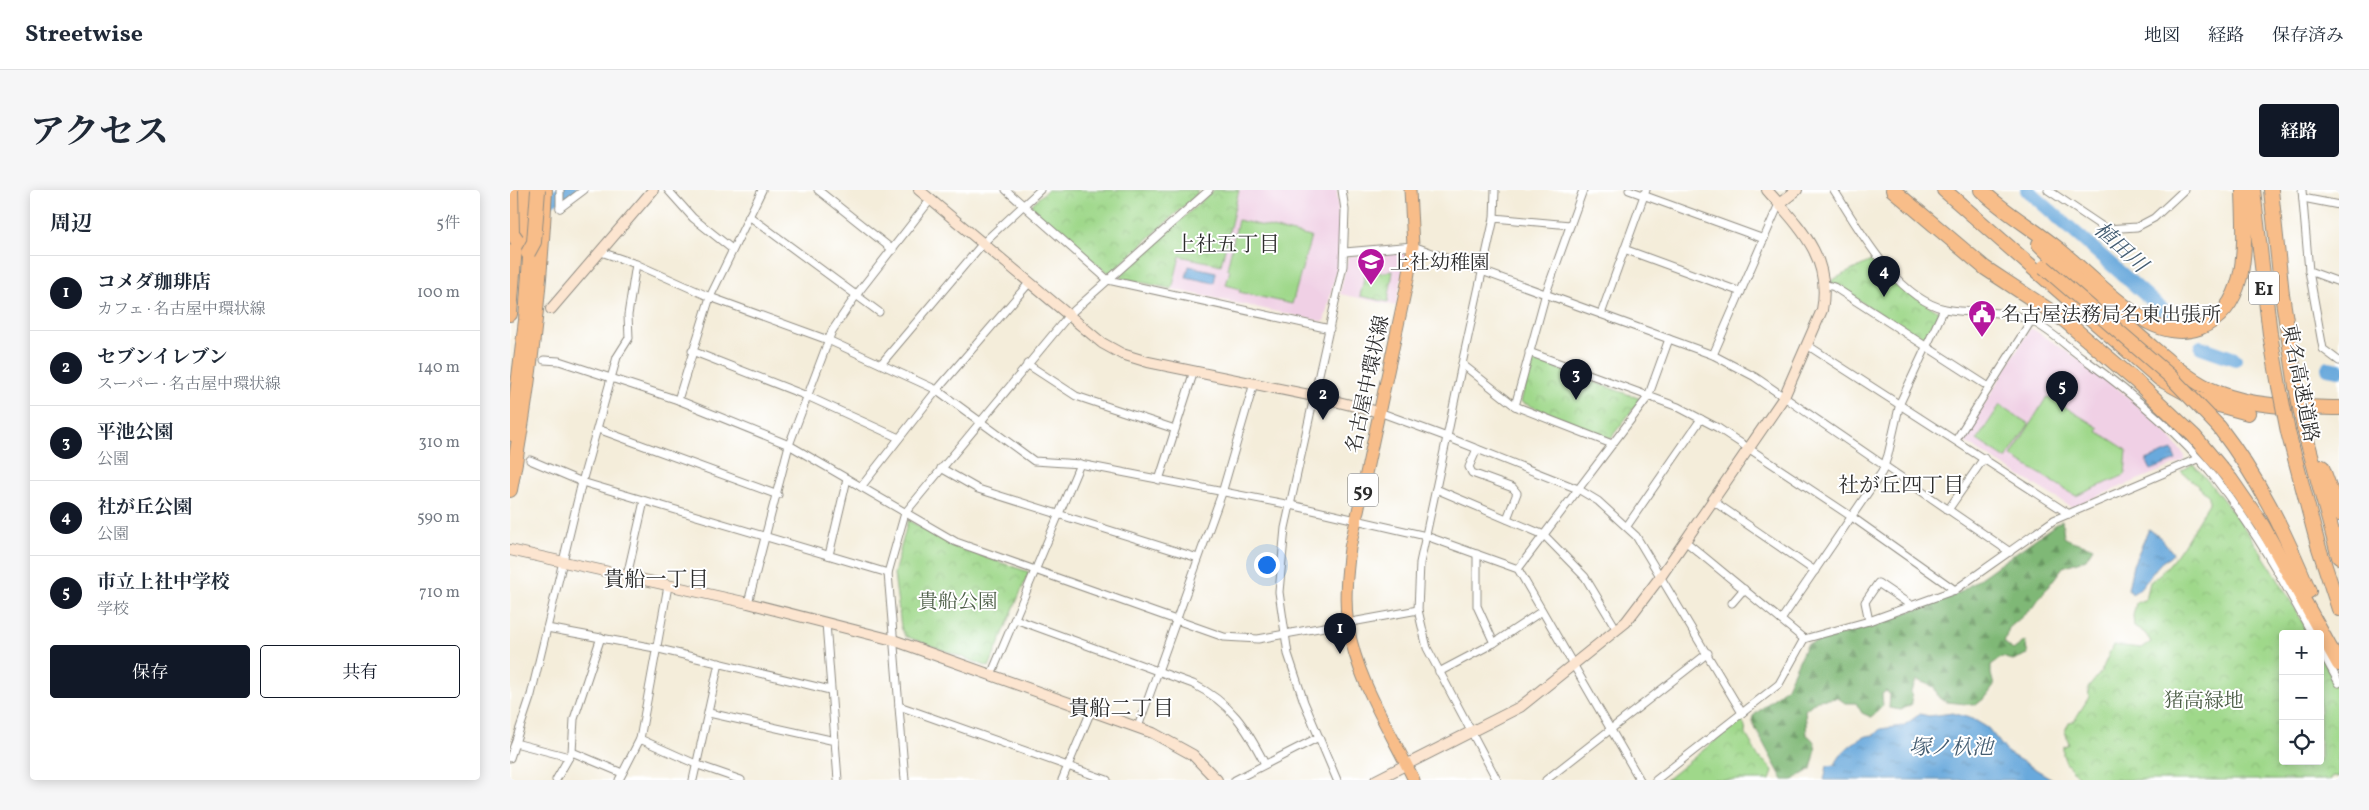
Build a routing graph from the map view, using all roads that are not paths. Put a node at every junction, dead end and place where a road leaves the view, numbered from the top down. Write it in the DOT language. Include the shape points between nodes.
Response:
graph roads {
  1 [pos="512,190"];
  2 [pos="519,190"];
  3 [pos="529,190"];
  4 [pos="536,190"];
  5 [pos="545,190"];
  6 [pos="550,190"];
  7 [pos="560,190"];
  8 [pos="584,190"];
  9 [pos="653,190"];
  10 [pos="668,190"];
  11 [pos="762,190"];
  12 [pos="818,190"];
  13 [pos="919,190"];
  14 [pos="1006,190"];
  15 [pos="1040,190"];
  16 [pos="1342,190"];
  17 [pos="1410,190"];
  18 [pos="1495,190"];
  19 [pos="1583,190"];
  20 [pos="1629,190"];
  21 [pos="1767,190"];
  22 [pos="1797,190"];
  23 [pos="1834,190"];
  24 [pos="1893,190"];
  25 [pos="1945,190"];
  26 [pos="1981,190"];
  27 [pos="2048,190"];
  28 [pos="2184,190"];
  29 [pos="2243,190"];
  30 [pos="2253,190"];
  31 [pos="2271,190"];
  32 [pos="2302,190"];
  33 [pos="1205,191"];
  34 [pos="1645,192"];
  35 [pos="2303,198"];
  36 [pos="930,199"];
  37 [pos="1779,204"];
  38 [pos="2339,205"];
  39 [pos="1024,206"];
  40 [pos="749,216"];
  41 [pos="1494,218"];
  42 [pos="2014,218"];
  43 [pos="1570,225"];
  44 [pos="1764,239"];
  45 [pos="517,240"];
  46 [pos="984,242"];
  47 [pos="542,243"];
  48 [pos="1413,246"];
  49 [pos="732,249"];
  50 [pos="1624,249"];
  51 [pos="892,250"];
  52 [pos="601,252"];
  53 [pos="1345,252"];
  54 [pos="528,253"];
  55 [pos="636,264"];
  56 [pos="1484,272"];
  57 [pos="2309,272"];
  58 [pos="510,275"];
  59 [pos="1108,280"];
  60 [pos="1030,282"];
  61 [pos="2339,282"];
  62 [pos="1824,284"];
  63 [pos="1741,292"];
  64 [pos="1546,293"];
  65 [pos="857,294"];
  66 [pos="710,297"];
  67 [pos="551,309"];
  68 [pos="1944,309"];
  69 [pos="879,312"];
  70 [pos="510,314"];
  71 [pos="1601,314"];
  72 [pos="1069,315"];
  73 [pos="2064,320"];
  74 [pos="2031,321"];
  75 [pos="1330,329"];
  76 [pos="1669,339"];
  77 [pos="828,340"];
  78 [pos="1807,345"];
  79 [pos="1926,346"];
  80 [pos="692,351"];
  81 [pos="1529,352"];
  82 [pos="1713,355"];
  83 [pos="544,360"];
  84 [pos="2339,361"];
  85 [pos="881,364"];
  86 [pos="1027,364"];
  87 [pos="1462,364"];
  88 [pos="1194,371"];
  89 [pos="613,378"];
  90 [pos="1254,383"];
  91 [pos="1989,387"];
  92 [pos="937,390"];
  93 [pos="807,396"];
  94 [pos="1314,396"];
  95 [pos="1648,397"];
  96 [pos="1784,397"];
  97 [pos="678,400"];
  98 [pos="1900,404"];
  99 [pos="1515,406"];
  100 [pos="2339,408"];
  101 [pos="510,412"];
  102 [pos="1379,412"];
  103 [pos="2248,412"];
  104 [pos="2339,417"];
  105 [pos="1701,419"];
  106 [pos="978,422"];
  107 [pos="2308,428"];
  108 [pos="598,429"];
  109 [pos="1176,429"];
  110 [pos="1447,437"];
  111 [pos="899,438"];
  112 [pos="1956,440"];
  113 [pos="1612,444"];
  114 [pos="510,445"];
  115 [pos="790,445"];
  116 [pos="1477,448"];
  117 [pos="1749,448"];
  118 [pos="1984,458"];
  119 [pos="2197,459"];
  120 [pos="530,460"];
  121 [pos="1080,464"];
  122 [pos="1885,465"];
  123 [pos="941,468"];
  124 [pos="847,479"];
  125 [pos="1160,480"];
  126 [pos="582,482"];
  127 [pos="861,487"];
  128 [pos="1436,488"];
  129 [pos="510,490"];
  130 [pos="1578,490"];
  131 [pos="1222,492"];
  132 [pos="778,495"];
  133 [pos="644,501"];
  134 [pos="1713,501"];
  135 [pos="1291,506"];
  136 [pos="1948,510"];
  137 [pos="905,513"];
  138 [pos="2069,514"];
  139 [pos="2339,514"];
  140 [pos="1059,515"];
  141 [pos="1852,517"];
  142 [pos="1507,519"];
  143 [pos="1356,520"];
  144 [pos="1627,526"];
  145 [pos="1544,535"];
  146 [pos="766,536"];
  147 [pos="1426,536"];
  148 [pos="1685,542"];
  149 [pos="510,550"];
  150 [pos="2010,552"];
  151 [pos="1477,554"];
  152 [pos="829,555"];
  153 [pos="1198,558"];
  154 [pos="2339,558"];
  155 [pos="564,562"];
  156 [pos="1518,569"];
  157 [pos="1036,571"];
  158 [pos="1815,571"];
  159 [pos="888,573"];
  160 [pos="627,576"];
  161 [pos="1661,576"];
  162 [pos="668,586"];
  163 [pos="1744,589"];
  164 [pos="1955,590"];
  165 [pos="748,603"];
  166 [pos="1732,603"];
  167 [pos="1912,606"];
  168 [pos="2339,608"];
  169 [pos="1418,610"];
  170 [pos="1542,610"];
  171 [pos="1015,619"];
  172 [pos="1176,620"];
  173 [pos="1781,620"];
  174 [pos="1869,621"];
  175 [pos="826,623"];
  176 [pos="1347,624"];
  177 [pos="548,628"];
  178 [pos="1617,630"];
  179 [pos="2310,630"];
  180 [pos="1284,634"];
  181 [pos="602,637"];
  182 [pos="1804,639"];
  183 [pos="894,640"];
  184 [pos="1494,643"];
  185 [pos="655,648"];
  186 [pos="1708,653"];
  187 [pos="2324,655"];
  188 [pos="719,663"];
  189 [pos="2338,663"];
  190 [pos="1574,664"];
  191 [pos="1157,670"];
  192 [pos="1439,672"];
  193 [pos="991,675"];
  194 [pos="2339,683"];
  195 [pos="830,690"];
  196 [pos="899,706"];
  197 [pos="1091,711"];
  198 [pos="708,713"];
  199 [pos="1742,713"];
  200 [pos="1138,727"];
  201 [pos="1611,730"];
  202 [pos="1472,731"];
  203 [pos="1319,737"];
  204 [pos="640,739"];
  205 [pos="835,741"];
  206 [pos="515,743"];
  207 [pos="571,755"];
  208 [pos="510,758"];
  209 [pos="698,764"];
  210 [pos="1265,764"];
  211 [pos="1407,765"];
  212 [pos="1068,766"];
  213 [pos="621,776"];
  214 [pos="556,780"];
  215 [pos="693,780"];
  216 [pos="741,780"];
  217 [pos="838,780"];
  218 [pos="905,780"];
  219 [pos="1062,780"];
  220 [pos="1107,780"];
  221 [pos="1217,780"];
  222 [pos="1235,780"];
  223 [pos="1336,780"];
  224 [pos="1376,780"];
  225 [pos="1414,780"];
  226 [pos="1497,780"];
  227 [pos="1546,780"];
  228 [pos="1640,780"];
  229 [pos="1656,780"];
  1 -- 45 [label="highway, bridge" via="512,233"];
  1 -- 58 [label="highway, bridge" via="514,224"];
  2 -- 45 [label="highway"];
  3 -- 54 [label="highway"];
  4 -- 54 [label="highway, bridge" via="534,242"];
  4 -- 114 [label="highway, bridge" via="526,320"];
  5 -- 47 [label="highway"];
  6 -- 47 [label="highway" via="548,233"];
  7 -- 8 [label="street" via="560,208"];
  9 -- 52 [label="street"];
  10 -- 49 [label="street" via="693,218"];
  11 -- 40 [label="street"];
  12 -- 51 [label="street"];
  13 -- 36 [label="street"];
  14 -- 39 [label="street"];
  15 -- 39 [label="street"];
  16 -- 53 [label="street"];
  17 -- 48 [label="main road, 名古屋中環状線 / 59"];
  18 -- 41 [label="street"];
  19 -- 43 [label="street"];
  20 -- 34 [label="street"];
  21 -- 37 [label="street"];
  22 -- 37 [label="street"];
  23 -- 68 [label="street" via="1883,262 1915,294"];
  24 -- 73 [label="highway" via="1985,268"];
  25 -- 103 [label="highway" via="2160,379 2197,399"];
  25 -- 189 [label="highway, bridge" via="2044,267 2170,376 2219,427 2275,512"];
  26 -- 42 [label="highway"];
  27 -- 28 [label="street" via="2106,229 2137,227 2154,218"];
  29 -- 42 [label="highway" via="2243,264 2236,291 2213,321 2187,331 2163,328 2139,316 2052,244"];
  30 -- 168 [label="highway, 東名高速道路 / E1, bridge" via="2270,334 2288,432 2318,545"];
  31 -- 107 [label="highway, 東名高速道路 / E1, bridge" via="2282,294"];
  32 -- 35 [label="street"];
  33 -- 59 [label="street"];
  34 -- 44 [label="street"];
  34 -- 50 [label="street"];
  35 -- 38 [label="street"];
  35 -- 57 [label="street"];
  36 -- 46 [label="street"];
  36 -- 51 [label="street"];
  37 -- 44 [label="street"];
  37 -- 62 [label="street" via="1815,251"];
  39 -- 46 [label="street"];
  39 -- 59 [label="street"];
  40 -- 49 [label="street"];
  40 -- 65 [label="street"];
  41 -- 43 [label="street"];
  41 -- 56 [label="street"];
  42 -- 100 [label="highway" via="2073,279 2198,383 2248,401"];
  43 -- 64 [label="street"];
  44 -- 63 [label="street"];
  45 -- 70 [label="highway"];
  46 -- 60 [label="street"];
  46 -- 85 [label="street"];
  47 -- 129 [label="highway" via="532,364"];
  48 -- 53 [label="street"];
  48 -- 56 [label="street"];
  48 -- 102 [label="main road, 名古屋中環状線 / 59"];
  49 -- 66 [label="street"];
  50 -- 63 [label="street"];
  50 -- 71 [label="street"];
  51 -- 65 [label="street"];
  52 -- 55 [label="street"];
  52 -- 67 [label="street"];
  53 -- 75 [label="street"];
  54 -- 101 [label="highway"];
  55 -- 66 [label="street"];
  55 -- 89 [label="street" via="628,315 629,338 618,357"];
  56 -- 64 [label="street"];
  56 -- 87 [label="street"];
  57 -- 61 [label="street"];
  57 -- 84 [label="street" via="2323,349"];
  59 -- 72 [label="street"];
  59 -- 75 [label="street"];
  60 -- 72 [label="street"];
  60 -- 92 [label="street"];
  62 -- 78 [label="street" via="1822,310"];
  62 -- 79 [label="street" via="1834,287"];
  63 -- 82 [label="street"];
  64 -- 71 [label="street"];
  64 -- 81 [label="street"];
  65 -- 69 [label="street"];
  65 -- 77 [label="street"];
  66 -- 77 [label="street"];
  66 -- 80 [label="street"];
  68 -- 74 [label="street" via="1998,313"];
  68 -- 79 [label="street"];
  71 -- 76 [label="street"];
  72 -- 86 [label="street"];
  72 -- 88 [label="street" via="1102,343 1122,354"];
  73 -- 103 [label="highway" via="2172,395 2207,407"];
  73 -- 189 [label="highway" via="2164,407 2220,466 2266,530"];
  74 -- 91 [label="street"];
  74 -- 119 [label="street" via="2127,393"];
  75 -- 94 [label="street"];
  76 -- 82 [label="street"];
  76 -- 95 [label="street"];
  77 -- 85 [label="street"];
  77 -- 93 [label="street"];
  78 -- 96 [label="street"];
  78 -- 98 [label="street"];
  79 -- 91 [label="street"];
  79 -- 98 [label="street"];
  80 -- 93 [label="street"];
  80 -- 97 [label="street"];
  81 -- 95 [label="street"];
  81 -- 99 [label="street"];
  82 -- 96 [label="street"];
  83 -- 89 [label="street" via="559,361"];
  85 -- 92 [label="street"];
  86 -- 106 [label="street"];
  86 -- 109 [label="street" via="1076,396"];
  87 -- 99 [label="street"];
  87 -- 110 [label="street"];
  88 -- 90 [label="street"];
  88 -- 109 [label="street"];
  89 -- 97 [label="street"];
  89 -- 108 [label="street"];
  90 -- 94 [label="street"];
  90 -- 131 [label="street"];
  91 -- 112 [label="street"];
  92 -- 106 [label="street"];
  92 -- 111 [label="street"];
  93 -- 111 [label="street"];
  93 -- 115 [label="street"];
  94 -- 102 [label="street"];
  94 -- 135 [label="street"];
  95 -- 105 [label="street"];
  95 -- 113 [label="street"];
  96 -- 117 [label="street"];
  96 -- 122 [label="street"];
  97 -- 115 [label="street"];
  98 -- 112 [label="street"];
  98 -- 122 [label="street"];
  99 -- 113 [label="street"];
  102 -- 110 [label="street"];
  102 -- 143 [label="main road, 名古屋中環状線 / 59"];
  103 -- 104 [label="highway"];
  105 -- 117 [label="street"];
  105 -- 144 [label="street"];
  106 -- 121 [label="street" via="1034,461"];
  106 -- 123 [label="street"];
  107 -- 139 [label="highway"];
  107 -- 154 [label="highway, 東名高速道路 / E1"];
  108 -- 126 [label="street"];
  108 -- 132 [label="street"];
  109 -- 125 [label="street"];
  110 -- 116 [label="street"];
  110 -- 128 [label="street"];
  111 -- 127 [label="street"];
  112 -- 118 [label="street"];
  113 -- 130 [label="street"];
  115 -- 124 [label="street"];
  115 -- 132 [label="street"];
  116 -- 130 [label="street"];
  116 -- 142 [label="street" via="1469,467 1472,473 1513,488 1517,493"];
  117 -- 134 [label="street"];
  117 -- 141 [label="street"];
  118 -- 136 [label="street"];
  118 -- 138 [label="street"];
  119 -- 138 [label="street"];
  119 -- 179 [label="street" via="2225,493 2272,562"];
  120 -- 126 [label="street"];
  121 -- 125 [label="street"];
  121 -- 140 [label="street"];
  122 -- 136 [label="street"];
  122 -- 141 [label="street"];
  123 -- 137 [label="street"];
  123 -- 140 [label="street" via="978,489"];
  124 -- 127 [label="street"];
  124 -- 152 [label="street"];
  125 -- 131 [label="street"];
  126 -- 133 [label="street"];
  126 -- 155 [label="street"];
  127 -- 137 [label="street"];
  128 -- 142 [label="street"];
  128 -- 147 [label="street"];
  130 -- 144 [label="street" via="1598,501"];
  130 -- 145 [label="street"];
  131 -- 135 [label="street"];
  131 -- 153 [label="street"];
  132 -- 146 [label="street"];
  133 -- 146 [label="street"];
  133 -- 160 [label="street"];
  134 -- 148 [label="street"];
  134 -- 158 [label="street"];
  135 -- 143 [label="street"];
  135 -- 180 [label="street" via="1285,528 1279,592"];
  136 -- 150 [label="street"];
  137 -- 157 [label="street" via="956,542"];
  137 -- 159 [label="street"];
  138 -- 150 [label="street" via="2054,520"];
  140 -- 153 [label="street"];
  140 -- 157 [label="street"];
  141 -- 158 [label="street"];
  141 -- 164 [label="street"];
  142 -- 145 [label="street"];
  143 -- 147 [label="street"];
  143 -- 176 [label="main road, 名古屋中環状線 / 59" via="1346,582"];
  144 -- 161 [label="street"];
  145 -- 156 [label="street"];
  145 -- 178 [label="street" via="1585,577"];
  146 -- 152 [label="street"];
  146 -- 165 [label="street"];
  147 -- 151 [label="street"];
  147 -- 169 [label="street" via="1420,563"];
  148 -- 161 [label="street"];
  148 -- 163 [label="street"];
  149 -- 155 [label="street"];
  150 -- 164 [label="street"];
  151 -- 156 [label="street"];
  151 -- 184 [label="street" via="1477,606"];
  152 -- 159 [label="street"];
  153 -- 172 [label="street"];
  155 -- 160 [label="street"];
  155 -- 177 [label="street"];
  156 -- 170 [label="street"];
  157 -- 171 [label="street"];
  157 -- 172 [label="street"];
  158 -- 173 [label="street"];
  159 -- 183 [label="street"];
  160 -- 162 [label="street"];
  161 -- 178 [label="street"];
  161 -- 186 [label="street"];
  162 -- 165 [label="street"];
  162 -- 185 [label="street"];
  163 -- 166 [label="street"];
  163 -- 173 [label="street"];
  164 -- 167 [label="street"];
  165 -- 175 [label="street"];
  167 -- 174 [label="street"];
  167 -- 174 [label="street" via="1878,583 1865,602"];
  169 -- 176 [label="street"];
  169 -- 192 [label="street" via="1427,648"];
  170 -- 184 [label="street"];
  170 -- 190 [label="street"];
  171 -- 191 [label="street"];
  171 -- 193 [label="street"];
  172 -- 180 [label="street" via="1224,637 1244,640"];
  172 -- 191 [label="street"];
  173 -- 182 [label="street"];
  174 -- 182 [label="street"];
  175 -- 183 [label="street"];
  175 -- 195 [label="street"];
  176 -- 180 [label="street"];
  176 -- 211 [label="main road, 名古屋中環状線 / 59" via="1369,691"];
  177 -- 181 [label="street"];
  177 -- 206 [label="street"];
  178 -- 190 [label="street"];
  180 -- 203 [label="street" via="1291,666"];
  181 -- 185 [label="street"];
  181 -- 207 [label="street" via="574,719"];
  182 -- 199 [label="street" via="1779,684"];
  183 -- 193 [label="street"];
  183 -- 196 [label="street"];
  184 -- 192 [label="street"];
  185 -- 188 [label="street"];
  185 -- 204 [label="street"];
  186 -- 199 [label="street"];
  186 -- 201 [label="street"];
  187 -- 194 [label="street"];
  188 -- 195 [label="street"];
  188 -- 198 [label="street"];
  190 -- 201 [label="street"];
  190 -- 202 [label="street" via="1520,707"];
  191 -- 200 [label="street"];
  191 -- 210 [label="street" via="1212,694 1232,710"];
  192 -- 202 [label="street"];
  193 -- 197 [label="street"];
  195 -- 205 [label="street"];
  196 -- 212 [label="street"];
  196 -- 218 [label="street"];
  197 -- 200 [label="street"];
  197 -- 212 [label="street"];
  198 -- 205 [label="street"];
  198 -- 209 [label="street"];
  199 -- 229 [label="street"];
  200 -- 221 [label="street" via="1194,755"];
  201 -- 227 [label="street"];
  201 -- 228 [label="street"];
  202 -- 211 [label="street"];
  202 -- 226 [label="street"];
  203 -- 210 [label="street"];
  203 -- 223 [label="street"];
  204 -- 209 [label="street"];
  204 -- 213 [label="street"];
  205 -- 217 [label="street"];
  206 -- 207 [label="street"];
  206 -- 208 [label="street"];
  207 -- 213 [label="street"];
  207 -- 214 [label="street"];
  209 -- 215 [label="street"];
  209 -- 216 [label="street"];
  210 -- 222 [label="street"];
  211 -- 224 [label="street"];
  211 -- 225 [label="main road, 名古屋中環状線 / 59"];
  212 -- 219 [label="street"];
  212 -- 220 [label="street"];
}
